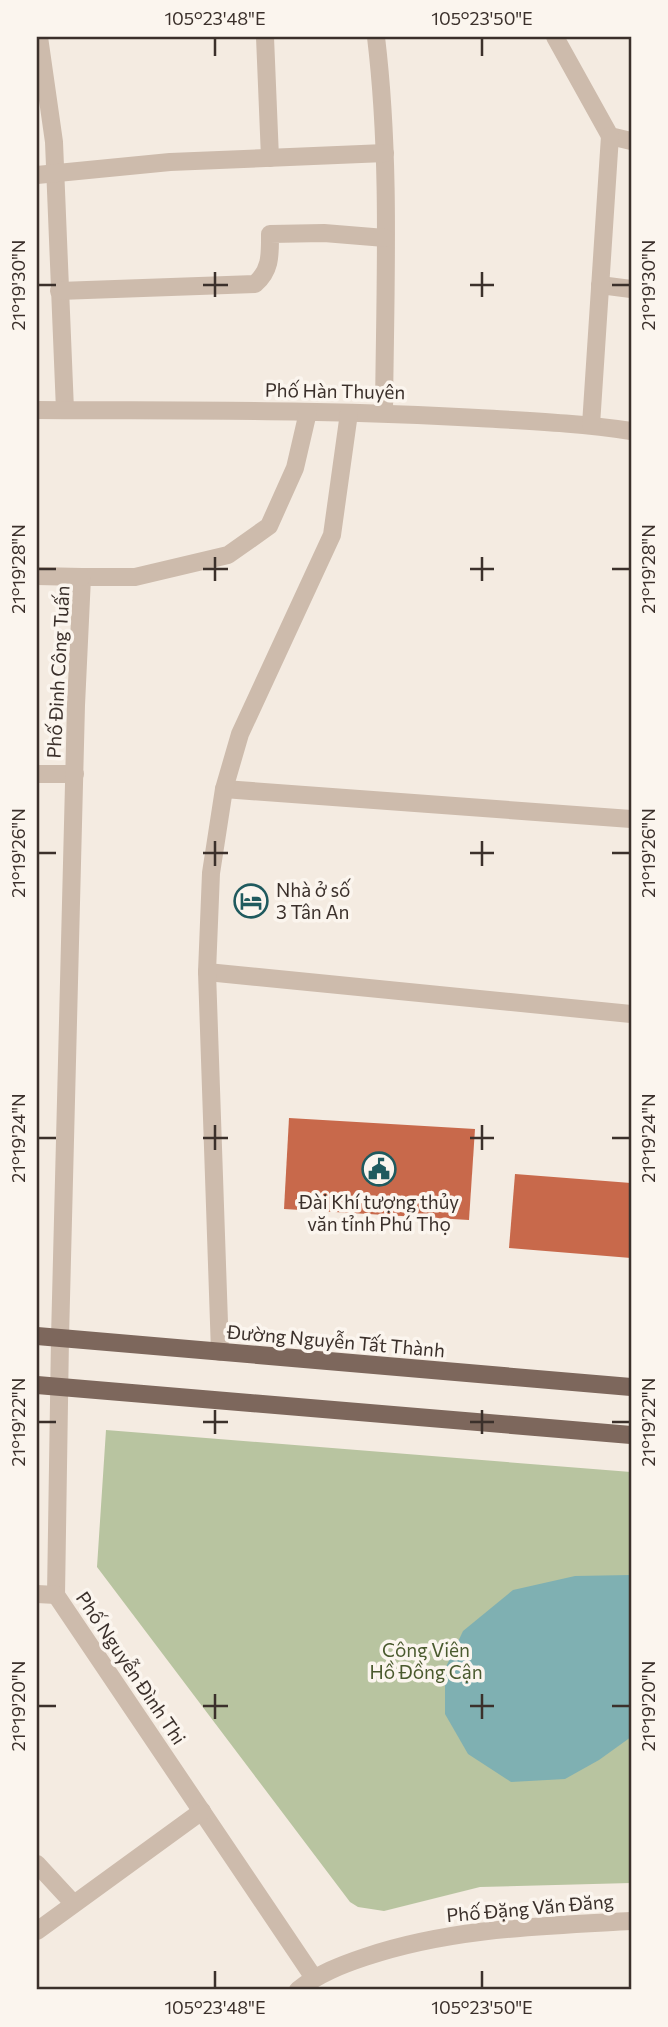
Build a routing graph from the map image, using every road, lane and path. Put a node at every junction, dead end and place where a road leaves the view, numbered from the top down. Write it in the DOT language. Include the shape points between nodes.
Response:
graph roads {
  1 [pos="39,37"];
  2 [pos="265,37"];
  3 [pos="376,37"];
  4 [pos="555,37"];
  5 [pos="610,136"];
  6 [pos="631,141"];
  7 [pos="385,152"];
  8 [pos="270,158"];
  9 [pos="46,175"];
  10 [pos="385,238"];
  11 [pos="600,285"];
  12 [pos="631,289"];
  13 [pos="59,291"];
  14 [pos="37,410"];
  15 [pos="65,411"];
  16 [pos="308,411"];
  17 [pos="349,412"];
  18 [pos="384,413"];
  19 [pos="591,425"];
  20 [pos="631,431"];
  21 [pos="37,576"];
  22 [pos="82,577"];
  23 [pos="37,774"];
  24 [pos="75,774"];
  25 [pos="224,789"];
  26 [pos="631,819"];
  27 [pos="208,972"];
  28 [pos="631,1014"];
  29 [pos="37,1336"];
  30 [pos="60,1338"];
  31 [pos="220,1352"];
  32 [pos="37,1385"];
  33 [pos="60,1387"];
  34 [pos="631,1387"];
  35 [pos="631,1435"];
  36 [pos="37,1594"];
  37 [pos="56,1595"];
  38 [pos="202,1811"];
  39 [pos="37,1864"];
  40 [pos="73,1903"];
  41 [pos="631,1921"];
  42 [pos="38,1926"];
  43 [pos="314,1978"];
  44 [pos="298,1990"];
  1 -- 9 [label="street" via="54,142"];
  2 -- 8 [label="street"];
  3 -- 7 [label="street"];
  4 -- 5 [label="street"];
  5 -- 6 [label="street"];
  5 -- 11 [label="street"];
  7 -- 8 [label="street"];
  7 -- 10 [label="street"];
  8 -- 9 [label="street" via="170,162"];
  9 -- 13 [label="street"];
  10 -- 13 [label="street" via="270,234 265,275 255,284"];
  10 -- 18 [label="street"];
  11 -- 12 [label="street"];
  11 -- 19 [label="street"];
  13 -- 15 [label="street"];
  14 -- 15 [label="street, Phố Hàn Thuyên"];
  15 -- 16 [label="street, Phố Hàn Thuyên"];
  16 -- 17 [label="street, Phố Hàn Thuyên"];
  16 -- 22 [label="street, Phố Đinh Công Tuấn" via="295,468 269,526 228,555 135,577"];
  17 -- 18 [label="street, Phố Hàn Thuyên"];
  17 -- 25 [label="street" via="332,535 240,734"];
  18 -- 19 [label="street, Phố Hàn Thuyên"];
  19 -- 20 [label="street, Phố Hàn Thuyên"];
  21 -- 22 [label="street"];
  22 -- 24 [label="street, Phố Đinh Công Tuấn"];
  23 -- 24 [label="street"];
  24 -- 30 [label="street, Phố Đinh Công Tuấn"];
  25 -- 26 [label="street"];
  25 -- 27 [label="street" via="211,873"];
  27 -- 28 [label="street"];
  27 -- 31 [label="street"];
  29 -- 30 [label="main road, Đường Nguyễn Tất Thành"];
  30 -- 31 [label="main road, Đường Nguyễn Tất Thành"];
  30 -- 33 [label="street, Phố Nguyễn Đình Thi"];
  31 -- 34 [label="main road, Đường Nguyễn Tất Thành"];
  32 -- 33 [label="main road"];
  33 -- 35 [label="main road"];
  33 -- 37 [label="street, Phố Nguyễn Đình Thi"];
  36 -- 37 [label="street"];
  37 -- 38 [label="street, Phố Nguyễn Đình Thi"];
  38 -- 40 [label="street"];
  38 -- 43 [label="street, Phố Nguyễn Đình Thi"];
  39 -- 40 [label="street"];
  40 -- 42 [label="street"];
  41 -- 43 [label="street, Phố Đặng Văn Đăng" via="453,1934 380,1952"];
  43 -- 44 [label="street, Phố Đặng Văn Đăng"];
}
